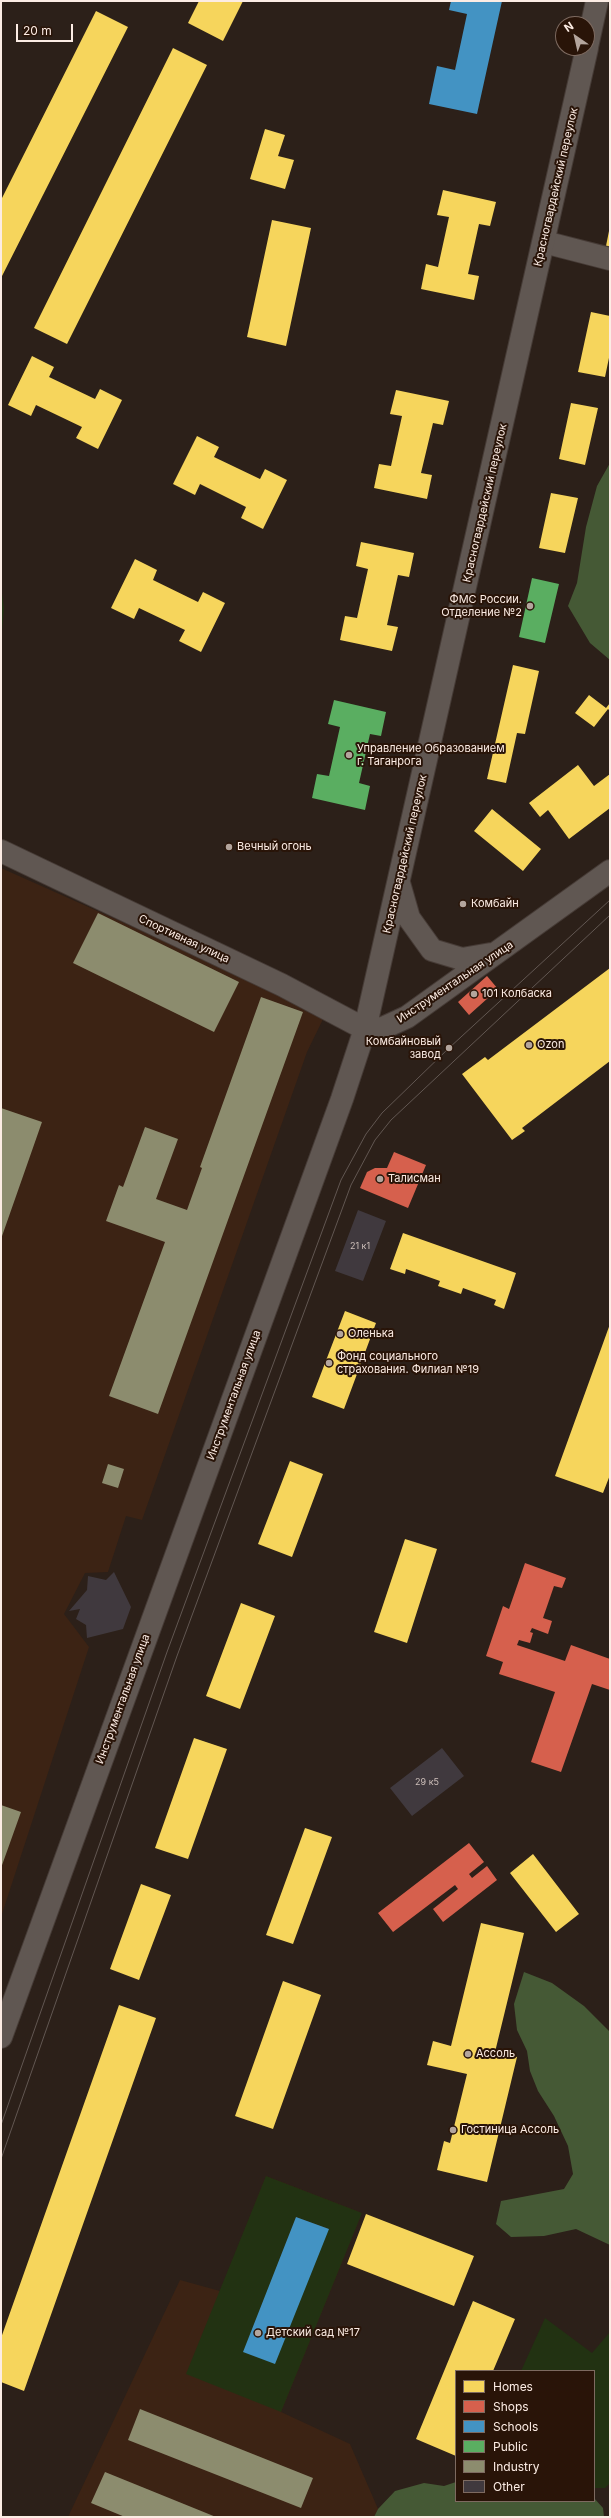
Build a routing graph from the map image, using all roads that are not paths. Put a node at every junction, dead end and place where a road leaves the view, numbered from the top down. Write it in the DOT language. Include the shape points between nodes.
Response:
graph roads {
  1 [pos="597,1"];
  2 [pos="594,16"];
  3 [pos="585,56"];
  4 [pos="544,242"];
  5 [pos="610,259"];
  6 [pos="1,851"];
  7 [pos="610,871"];
  8 [pos="398,881"];
  9 [pos="498,953"];
  10 [pos="365,1029"];
  11 [pos="1,2037"];
  1 -- 2 [label="street, Красногвардейский переулок"];
  3 -- 4 [label="street, Красногвардейский переулок"];
  4 -- 5 [label="street"];
  4 -- 8 [label="street, Красногвардейский переулок"];
  6 -- 10 [label="street, Спортивная улица" via="282,985"];
  7 -- 9 [label="street, Инструментальная улица"];
  8 -- 9 [label="street" via="409,918 432,950 462,959"];
  8 -- 10 [label="street, Красногвардейский переулок"];
  9 -- 10 [label="street, Инструментальная улица" via="407,1017 383,1028"];
  10 -- 11 [label="street, Инструментальная улица" via="342,1099"];
}
